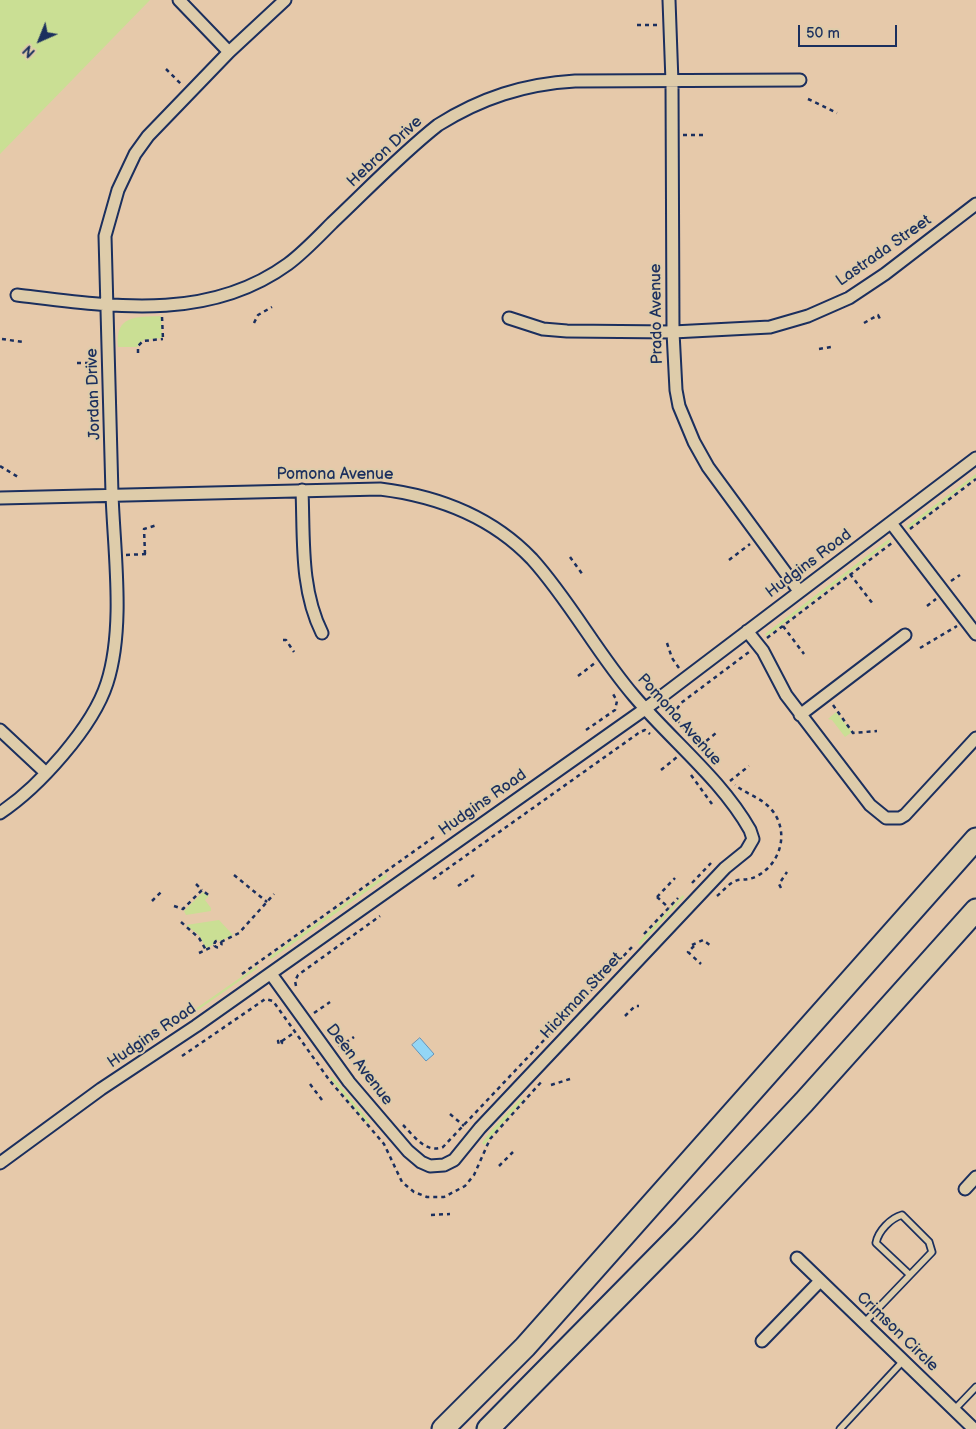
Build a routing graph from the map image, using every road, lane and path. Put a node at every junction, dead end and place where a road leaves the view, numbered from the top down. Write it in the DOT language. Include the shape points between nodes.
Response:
graph roads {
  1 [pos="179,0"];
  2 [pos="285,0"];
  3 [pos="669,0"];
  4 [pos="672,24"];
  5 [pos="637,26"];
  6 [pos="228,52"];
  7 [pos="166,69"];
  8 [pos="800,80"];
  9 [pos="672,82"];
  10 [pos="189,93"];
  11 [pos="808,99"];
  12 [pos="837,113"];
  13 [pos="672,135"];
  14 [pos="706,136"];
  15 [pos="976,204"];
  16 [pos="17,295"];
  17 [pos="108,306"];
  18 [pos="162,307"];
  19 [pos="272,307"];
  20 [pos="509,318"];
  21 [pos="880,319"];
  22 [pos="254,323"];
  23 [pos="864,323"];
  24 [pos="673,332"];
  25 [pos="2,339"];
  26 [pos="23,342"];
  27 [pos="832,347"];
  28 [pos="820,349"];
  29 [pos="138,353"];
  30 [pos="109,362"];
  31 [pos="77,363"];
  32 [pos="976,458"];
  33 [pos="0,466"];
  34 [pos="18,477"];
  35 [pos="976,479"];
  36 [pos="302,490"];
  37 [pos="112,495"];
  38 [pos="0,498"];
  39 [pos="891,523"];
  40 [pos="157,525"];
  41 [pos="901,536"];
  42 [pos="758,537"];
  43 [pos="115,555"];
  44 [pos="570,557"];
  45 [pos="729,560"];
  46 [pos="850,574"];
  47 [pos="583,575"];
  48 [pos="799,591"];
  49 [pos="873,604"];
  50 [pos="966,621"];
  51 [pos="783,626"];
  52 [pos="747,630"];
  53 [pos="322,633"];
  54 [pos="976,634"];
  55 [pos="906,635"];
  56 [pos="283,640"];
  57 [pos="667,642"];
  58 [pos="758,645"];
  59 [pos="920,648"];
  60 [pos="294,652"];
  61 [pos="804,654"];
  62 [pos="604,657"];
  63 [pos="578,676"];
  64 [pos="687,678"];
  65 [pos="613,694"];
  66 [pos="826,696"];
  67 [pos="645,709"];
  68 [pos="800,715"];
  69 [pos="0,730"];
  70 [pos="586,730"];
  71 [pos="877,731"];
  72 [pos="716,733"];
  73 [pos="653,736"];
  74 [pos="976,738"];
  75 [pos="701,746"];
  76 [pos="670,752"];
  77 [pos="688,752"];
  78 [pos="676,758"];
  79 [pos="680,762"];
  80 [pos="749,766"];
  81 [pos="660,770"];
  82 [pos="722,770"];
  83 [pos="45,772"];
  84 [pos="690,774"];
  85 [pos="727,777"];
  86 [pos="730,781"];
  87 [pos="712,804"];
  88 [pos="0,813"];
  89 [pos="434,837"];
  90 [pos="976,839"];
  91 [pos="753,840"];
  92 [pos="711,863"];
  93 [pos="787,872"];
  94 [pos="234,875"];
  95 [pos="474,875"];
  96 [pos="675,878"];
  97 [pos="433,879"];
  98 [pos="692,883"];
  99 [pos="196,884"];
  100 [pos="458,886"];
  101 [pos="781,888"];
  102 [pos="202,890"];
  103 [pos="161,892"];
  104 [pos="274,894"];
  105 [pos="681,895"];
  106 [pos="211,897"];
  107 [pos="152,900"];
  108 [pos="714,900"];
  109 [pos="267,902"];
  110 [pos="174,906"];
  111 [pos="668,908"];
  112 [pos="976,910"];
  113 [pos="380,916"];
  114 [pos="181,922"];
  115 [pos="639,940"];
  116 [pos="633,946"];
  117 [pos="711,946"];
  118 [pos="206,950"];
  119 [pos="199,953"];
  120 [pos="701,964"];
  121 [pos="242,974"];
  122 [pos="271,974"];
  123 [pos="300,992"];
  124 [pos="330,1002"];
  125 [pos="310,1006"];
  126 [pos="639,1006"];
  127 [pos="315,1013"];
  128 [pos="625,1016"];
  129 [pos="320,1020"];
  130 [pos="305,1022"];
  131 [pos="295,1032"];
  132 [pos="354,1037"];
  133 [pos="334,1041"];
  134 [pos="277,1044"];
  135 [pos="339,1047"];
  136 [pos="343,1052"];
  137 [pos="328,1055"];
  138 [pos="182,1056"];
  139 [pos="545,1079"];
  140 [pos="570,1079"];
  141 [pos="310,1084"];
  142 [pos="551,1085"];
  143 [pos="322,1100"];
  144 [pos="450,1114"];
  145 [pos="399,1120"];
  146 [pos="463,1126"];
  147 [pos="473,1135"];
  148 [pos="513,1152"];
  149 [pos="0,1164"];
  150 [pos="430,1166"];
  151 [pos="499,1166"];
  152 [pos="976,1177"];
  153 [pos="965,1189"];
  154 [pos="450,1214"];
  155 [pos="431,1215"];
  156 [pos="797,1258"];
  157 [pos="910,1275"];
  158 [pos="820,1281"];
  159 [pos="864,1323"];
  160 [pos="762,1341"];
  161 [pos="903,1361"];
  162 [pos="976,1387"];
  163 [pos="954,1410"];
  164 [pos="443,1429"];
  165 [pos="488,1429"];
  166 [pos="840,1429"];
  167 [pos="974,1429"];
  1 -- 6 [label="street"];
  2 -- 6 [label="street, Jordan Drive"];
  3 -- 4 [label="street, Prado Avenue"];
  4 -- 5 [label="path"];
  4 -- 9 [label="street, Prado Avenue"];
  6 -- 10 [label="street, Jordan Drive"];
  7 -- 10 [label="path"];
  8 -- 9 [label="street, Hebron Drive"];
  9 -- 13 [label="street, Prado Avenue"];
  9 -- 18 [label="street, Hebron Drive" via="554,83 497,95 475,104 427,134 275,273 219,298"];
  10 -- 17 [label="street, Jordan Drive" via="148,136 135,154 118,190 106,236"];
  11 -- 12 [label="path"];
  13 -- 14 [label="path"];
  13 -- 24 [label="street, Prado Avenue"];
  15 -- 24 [label="street, Lastrada Street" via="865,288 808,316 752,330"];
  16 -- 17 [label="street, Hebron Drive"];
  17 -- 18 [label="street, Hebron Drive"];
  17 -- 30 [label="street, Jordan Drive"];
  18 -- 29 [label="path" via="163,340 143,341 138,346"];
  19 -- 22 [label="path" via="258,316"];
  20 -- 24 [label="street, Lastrada Street" via="551,330"];
  21 -- 23 [label="path" via="878,315"];
  24 -- 42 [label="street, Prado Avenue" via="676,390 686,424 708,466"];
  25 -- 26 [label="path"];
  27 -- 28 [label="path"];
  30 -- 31 [label="path"];
  30 -- 37 [label="street, Jordan Drive"];
  32 -- 39 [label="street, Hudgins Road"];
  33 -- 34 [label="path"];
  35 -- 41 [label="path"];
  36 -- 37 [label="street, Pomona Avenue"];
  36 -- 53 [label="street" via="305,575 310,603"];
  36 -- 62 [label="street, Pomona Avenue" via="404,492 443,502 480,519 532,559"];
  37 -- 38 [label="street, Pomona Avenue"];
  37 -- 43 [label="street, Jordan Drive"];
  39 -- 41 [label="street"];
  39 -- 48 [label="street, Hudgins Road"];
  40 -- 43 [label="path" via="144,529 146,554"];
  41 -- 46 [label="path"];
  41 -- 50 [label="street"];
  42 -- 45 [label="path"];
  42 -- 48 [label="street, Prado Avenue"];
  43 -- 83 [label="street, Jordan Drive" via="115,643 107,683 86,726"];
  44 -- 47 [label="path"];
  46 -- 49 [label="path"];
  46 -- 51 [label="path"];
  48 -- 52 [label="street, Hudgins Road"];
  50 -- 54 [label="street"];
  50 -- 59 [label="path"];
  51 -- 58 [label="path"];
  51 -- 61 [label="path"];
  52 -- 58 [label="street"];
  52 -- 64 [label="street, Hudgins Road"];
  55 -- 66 [label="street"];
  56 -- 60 [label="path"];
  57 -- 64 [label="path" via="672,658"];
  58 -- 68 [label="street"];
  58 -- 75 [label="path" via="676,707 674,717"];
  62 -- 63 [label="path"];
  62 -- 67 [label="street, Pomona Avenue"];
  64 -- 67 [label="street, Hudgins Road"];
  65 -- 70 [label="path" via="618,701 615,710"];
  66 -- 68 [label="street"];
  66 -- 71 [label="path" via="853,733"];
  67 -- 77 [label="street, Pomona Avenue"];
  67 -- 122 [label="street, Hudgins Road"];
  68 -- 74 [label="street" via="874,811 893,820 905,815"];
  69 -- 83 [label="street"];
  72 -- 75 [label="path"];
  73 -- 97 [label="path" via="642,731"];
  75 -- 77 [label="path"];
  75 -- 82 [label="path"];
  76 -- 78 [label="path"];
  77 -- 78 [label="path"];
  77 -- 91 [label="street, Pomona Avenue" via="744,819"];
  78 -- 79 [label="path"];
  78 -- 81 [label="path"];
  80 -- 86 [label="path"];
  83 -- 88 [label="street, Jordan Drive"];
  84 -- 87 [label="path"];
  85 -- 86 [label="path"];
  86 -- 108 [label="path" via="770,808 781,828 781,842 773,862 763,873 751,879 736,880"];
  89 -- 121 [label="path"];
  90 -- 164 [label="highway" via="525,1346"];
  91 -- 147 [label="street, Hickman Street"];
  92 -- 98 [label="path"];
  93 -- 101 [label="path" via="779,884"];
  94 -- 109 [label="path"];
  95 -- 100 [label="path"];
  96 -- 111 [label="path" via="657,897"];
  99 -- 102 [label="path"];
  102 -- 106 [label="path"];
  102 -- 110 [label="path" via="183,909"];
  103 -- 107 [label="path"];
  104 -- 109 [label="path"];
  105 -- 111 [label="path"];
  109 -- 118 [label="path" via="239,933 221,942 215,941 214,946"];
  111 -- 115 [label="path"];
  112 -- 165 [label="highway" via="684,1230"];
  113 -- 123 [label="path" via="296,977 295,986"];
  114 -- 118 [label="path" via="199,938"];
  116 -- 146 [label="path"];
  117 -- 120 [label="path" via="703,940 688,952"];
  118 -- 119 [label="path"];
  122 -- 130 [label="street, Deen Avenue"];
  122 -- 149 [label="street, Hudgins Road" via="101,1089"];
  124 -- 127 [label="path"];
  125 -- 127 [label="path"];
  126 -- 128 [label="path"];
  127 -- 129 [label="path"];
  127 -- 130 [label="path"];
  130 -- 131 [label="path"];
  130 -- 137 [label="street, Deen Avenue"];
  131 -- 134 [label="path"];
  131 -- 138 [label="path" via="273,1000 265,999"];
  131 -- 139 [label="path" via="345,1100 384,1144 402,1182 427,1197 444,1197 465,1186 474,1175 490,1139"];
  132 -- 135 [label="path"];
  133 -- 135 [label="path"];
  135 -- 136 [label="path"];
  135 -- 137 [label="path"];
  137 -- 150 [label="street, Deen Avenue" via="408,1151"];
  140 -- 142 [label="path"];
  141 -- 143 [label="path"];
  144 -- 146 [label="path"];
  145 -- 146 [label="path" via="426,1147 435,1149 445,1145"];
  146 -- 147 [label="path"];
  147 -- 150 [label="street, Hickman Street" via="454,1160"];
  148 -- 151 [label="path"];
  152 -- 153 [label="street"];
  154 -- 155 [label="path"];
  156 -- 158 [label="street, Crimson Circle"];
  157 -- 157 [label="lane" via="932,1252 929,1242 902,1215 895,1217 877,1235 876,1242"];
  157 -- 159 [label="lane"];
  158 -- 159 [label="street, Crimson Circle"];
  158 -- 160 [label="street"];
  159 -- 161 [label="street, Crimson Circle"];
  161 -- 163 [label="street, Crimson Circle"];
  161 -- 166 [label="lane"];
  162 -- 163 [label="lane"];
  163 -- 167 [label="street, Crimson Circle"];
}
